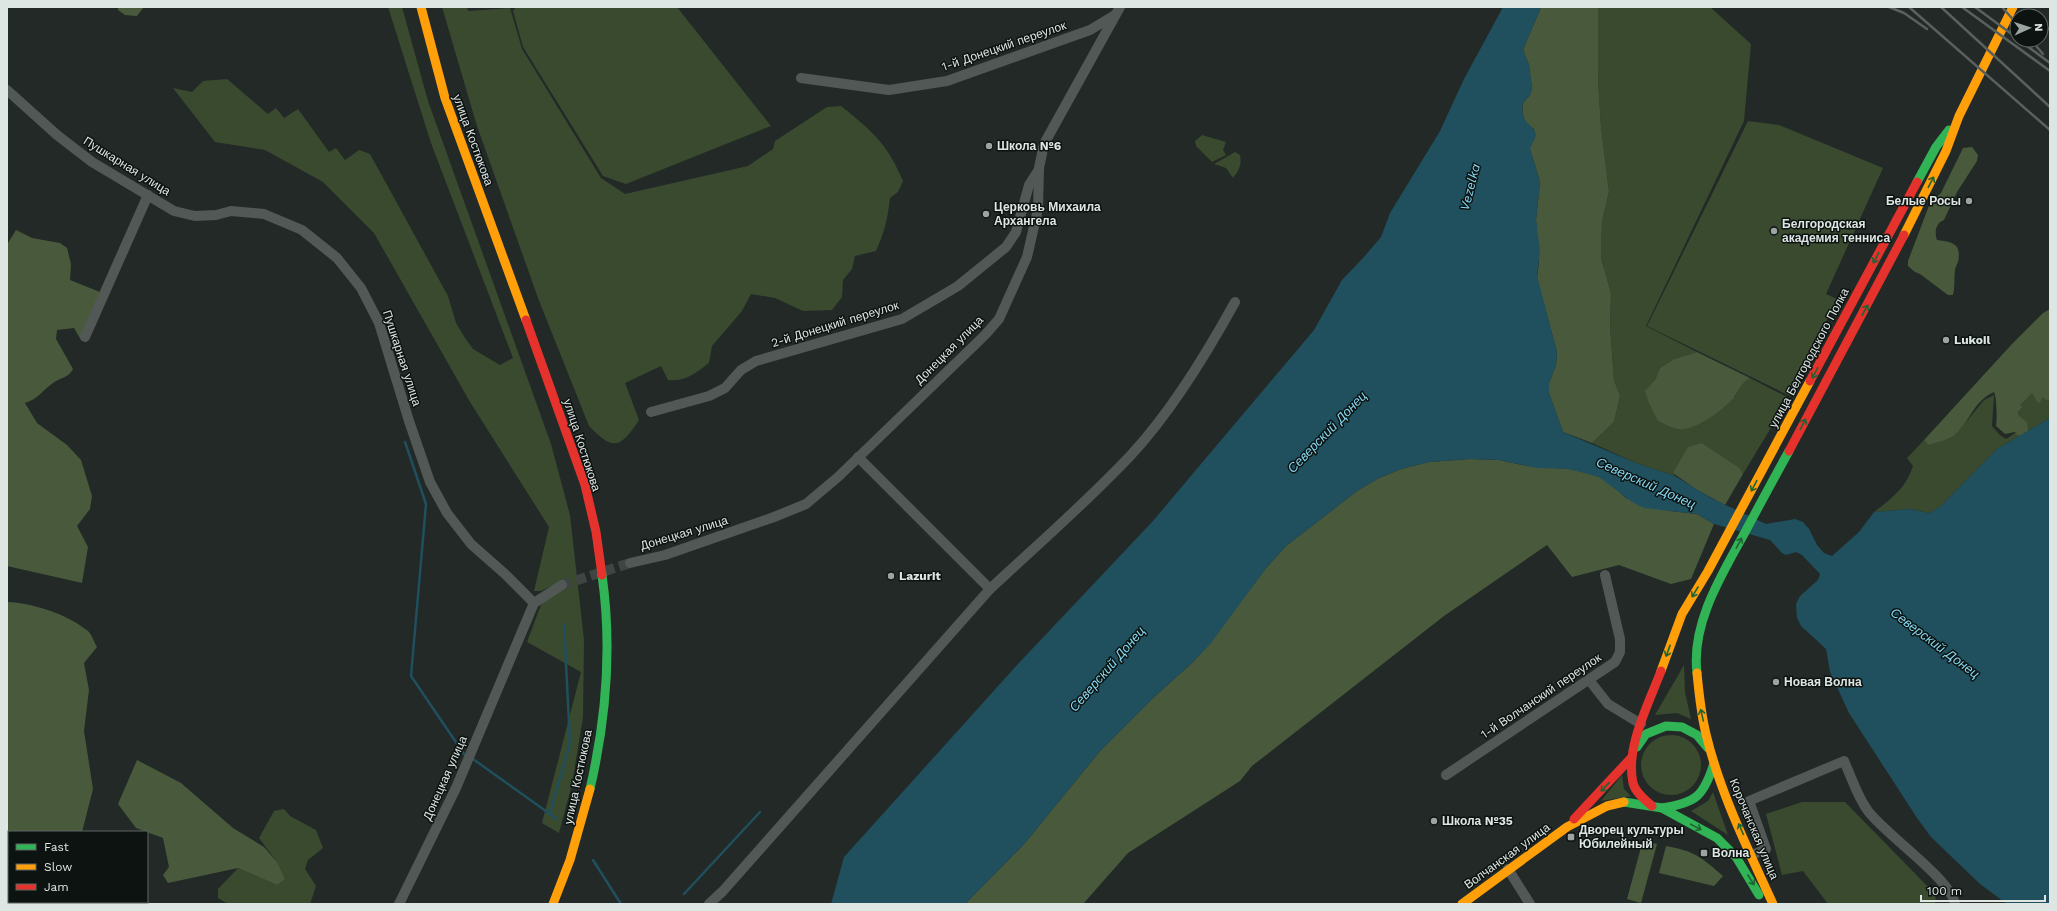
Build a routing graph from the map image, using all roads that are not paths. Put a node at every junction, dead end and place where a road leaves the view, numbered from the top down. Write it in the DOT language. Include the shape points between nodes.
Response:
graph roads {
  1 [pos="421,7"];
  2 [pos="2013,7"];
  3 [pos="1118,10"];
  4 [pos="800,78"];
  5 [pos="7,90"];
  6 [pos="1959,116"];
  7 [pos="1039,168"];
  8 [pos="148,195"];
  9 [pos="1235,302"];
  10 [pos="85,337"];
  11 [pos="651,412"];
  12 [pos="858,457"];
  13 [pos="630,563"];
  14 [pos="1605,575"];
  15 [pos="562,585"];
  16 [pos="990,589"];
  17 [pos="534,603"];
  18 [pos="1589,680"];
  19 [pos="1641,724"];
  20 [pos="1666,726"];
  21 [pos="1711,752"];
  22 [pos="1633,755"];
  23 [pos="1714,764"];
  24 [pos="1446,774"];
  25 [pos="1652,806"];
  26 [pos="1662,808"];
  27 [pos="1567,827"];
  28 [pos="1752,855"];
  29 [pos="1508,870"];
  30 [pos="399,904"];
  31 [pos="553,904"];
  32 [pos="709,904"];
  33 [pos="1462,904"];
  34 [pos="1530,904"];
  35 [pos="1763,904"];
  36 [pos="1772,904"];
  37 [pos="1955,904"];
  1 -- 31 [label="main road, улица Костюкова" via="445,96 569,440 596,530 603,583 606,638 602,718 590,791 572,856"];
  2 -- 6 [label="main road, улица Белгородского Полка"];
  3 -- 4 [label="street, 1-й Донецкий переулок" via="1083,32 947,81 889,90"];
  3 -- 7 [label="street, Донецкая улица" via="1044,144"];
  5 -- 8 [label="street, Пушкарная улица" via="57,135 92,162"];
  6 -- 19 [label="main road, улица Белгородского Полка, one-way" via="1936,147 1708,571 1682,614"];
  21 -- 6 [label="main road, улица Белгородского Полка, one-way" via="1698,695 1695,651 1700,626 1720,578 1884,274 1946,151"];
  7 -- 11 [label="street, 2-й Донецкий переулок" via="1030,185 1016,232 1006,247 958,286 902,319 756,361 740,370 725,388 709,396"];
  7 -- 12 [label="street, Донецкая улица" via="1038,209 1034,233 1027,257 999,319"];
  8 -- 10 [label="street"];
  8 -- 17 [label="street, Пушкарная улица" via="174,211 195,216 231,211 264,214 302,230 337,258 362,288 379,323 428,475 447,513 471,544"];
  9 -- 16 [label="street" via="1167,411 1131,455"];
  12 -- 13 [label="street, Донецкая улица" via="806,504 665,555"];
  12 -- 16 [label="street"];
  14 -- 18 [label="street, 1-й Волчанский переулок" via="1620,638 1620,652 1615,662"];
  15 -- 17 [label="street"];
  16 -- 32 [label="street"];
  17 -- 30 [label="street, Донецкая улица" via="456,788"];
  18 -- 19 [label="street" via="1608,704"];
  18 -- 24 [label="street, 1-й Волчанский переулок"];
  19 -- 20 [label="main road"];
  19 -- 22 [label="main road, улица Белгородского Полка"];
  20 -- 21 [label="main road" via="1682,727 1697,735"];
  20 -- 22 [label="main road" via="1646,734"];
  21 -- 23 [label="main road"];
  22 -- 25 [label="main road" via="1632,784"];
  22 -- 27 [label="main road, one-way"];
  23 -- 26 [label="main road" via="1704,791 1696,800"];
  28 -- 23 [label="main road, Корочанская улица, one-way"];
  25 -- 26 [label="main road"];
  25 -- 27 [label="main road" via="1624,802 1607,806"];
  26 -- 35 [label="main road, one-way" via="1717,838 1736,857 1753,882"];
  27 -- 29 [label="main road, Волчанская улица"];
  28 -- 36 [label="main road, Корочанская улица"];
  28 -- 37 [label="street" via="1766,849 1749,801 1844,761 1867,811 1946,887"];
  29 -- 33 [label="main road, Волчанская улица"];
  29 -- 34 [label="street"];
}
